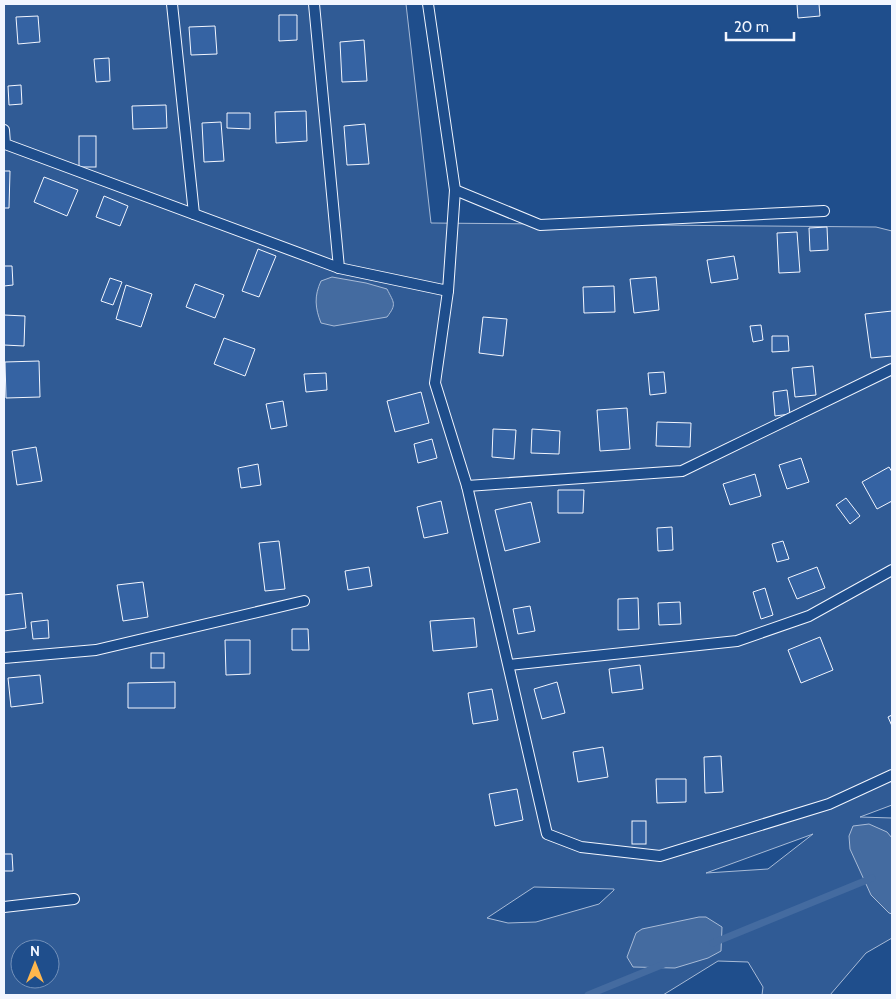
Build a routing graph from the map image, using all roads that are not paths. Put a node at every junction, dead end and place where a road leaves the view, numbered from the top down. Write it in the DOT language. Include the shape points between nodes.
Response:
graph roads {
  1 [pos="172,4"];
  2 [pos="314,4"];
  3 [pos="428,4"];
  4 [pos="4,130"];
  5 [pos="455,190"];
  6 [pos="824,211"];
  7 [pos="194,214"];
  8 [pos="339,268"];
  9 [pos="448,291"];
  10 [pos="892,369"];
  11 [pos="467,486"];
  12 [pos="892,570"];
  13 [pos="304,601"];
  14 [pos="4,658"];
  15 [pos="509,665"];
  16 [pos="892,775"];
  17 [pos="74,899"];
  18 [pos="4,907"];
  1 -- 7 [label="lane"];
  2 -- 8 [label="lane"];
  3 -- 5 [label="lane"];
  4 -- 7 [label="lane" via="5,144"];
  5 -- 6 [label="lane" via="540,225"];
  5 -- 9 [label="lane"];
  7 -- 8 [label="lane"];
  8 -- 9 [label="lane"];
  9 -- 11 [label="lane" via="435,383"];
  10 -- 11 [label="lane" via="682,471"];
  11 -- 15 [label="lane"];
  12 -- 15 [label="lane" via="809,616 736,641"];
  13 -- 14 [label="lane" via="96,650"];
  15 -- 16 [label="lane" via="547,834 581,847 660,856 829,804"];
  17 -- 18 [label="lane"];
}
